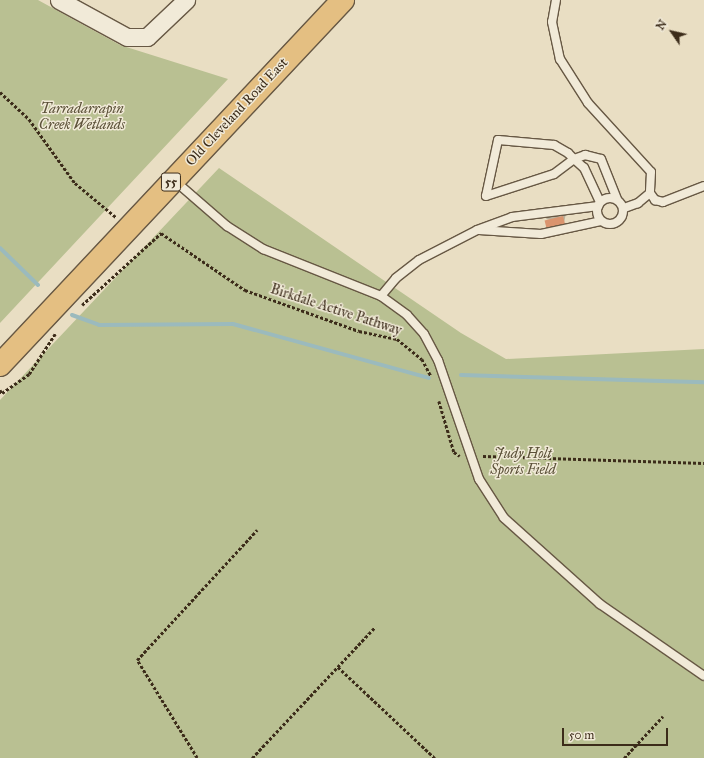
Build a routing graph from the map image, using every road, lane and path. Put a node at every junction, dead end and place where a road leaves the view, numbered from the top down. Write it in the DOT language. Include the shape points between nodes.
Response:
graph roads {
  1 [pos="59,0"];
  2 [pos="186,0"];
  3 [pos="343,0"];
  4 [pos="556,0"];
  5 [pos="0,92"];
  6 [pos="574,159"];
  7 [pos="173,179"];
  8 [pos="704,186"];
  9 [pos="650,193"];
  10 [pos="617,199"];
  11 [pos="599,204"];
  12 [pos="624,208"];
  13 [pos="601,220"];
  14 [pos="128,228"];
  15 [pos="476,230"];
  16 [pos="381,296"];
  17 [pos="78,307"];
  18 [pos="58,327"];
  19 [pos="0,365"];
  20 [pos="433,380"];
  21 [pos="0,390"];
  22 [pos="438,395"];
  23 [pos="472,455"];
  24 [pos="704,463"];
  25 [pos="257,530"];
  26 [pos="375,627"];
  27 [pos="338,667"];
  28 [pos="704,676"];
  29 [pos="663,716"];
  30 [pos="197,758"];
  31 [pos="252,758"];
  32 [pos="435,758"];
  33 [pos="624,758"];
  1 -- 2 [label="street" via="127,37 147,37"];
  3 -- 7 [label="main road, Old Cleveland Road East / 55"];
  4 -- 9 [label="lane" via="552,22 560,59 588,103 647,164 651,172"];
  5 -- 14 [label="path" via="29,119 75,183"];
  6 -- 6 [label="lane" via="554,145 498,140 486,196 554,174"];
  6 -- 10 [label="lane" via="585,155 601,159"];
  6 -- 11 [label="lane" via="590,178"];
  7 -- 14 [label="main road, Old Cleveland Road East / 55"];
  7 -- 16 [label="lane" via="227,226 263,249"];
  8 -- 9 [label="lane" via="663,202 655,200"];
  9 -- 12 [label="lane" via="638,204"];
  10 -- 11 [label="lane" via="610,197"];
  10 -- 12 [label="lane"];
  11 -- 13 [label="lane"];
  11 -- 15 [label="lane" via="512,217"];
  12 -- 13 [label="lane" via="619,222 611,225"];
  13 -- 15 [label="lane" via="542,234"];
  14 -- 19 [label="main road, Old Cleveland Road East / 55"];
  15 -- 16 [label="lane" via="419,260 396,278"];
  16 -- 23 [label="lane" via="407,315 424,334 438,360"];
  17 -- 20 [label="path, Birkdale Active Pathway" via="92,298 161,233 245,290 359,331 397,339 422,359"];
  18 -- 21 [label="path" via="30,374 2,393"];
  22 -- 23 [label="path" via="454,452 457,457"];
  23 -- 24 [label="path"];
  23 -- 28 [label="lane" via="490,498 517,532 600,604"];
  25 -- 30 [label="path" via="137,660"];
  26 -- 27 [label="path"];
  27 -- 31 [label="path"];
  27 -- 32 [label="path"];
  29 -- 33 [label="path"];
}
